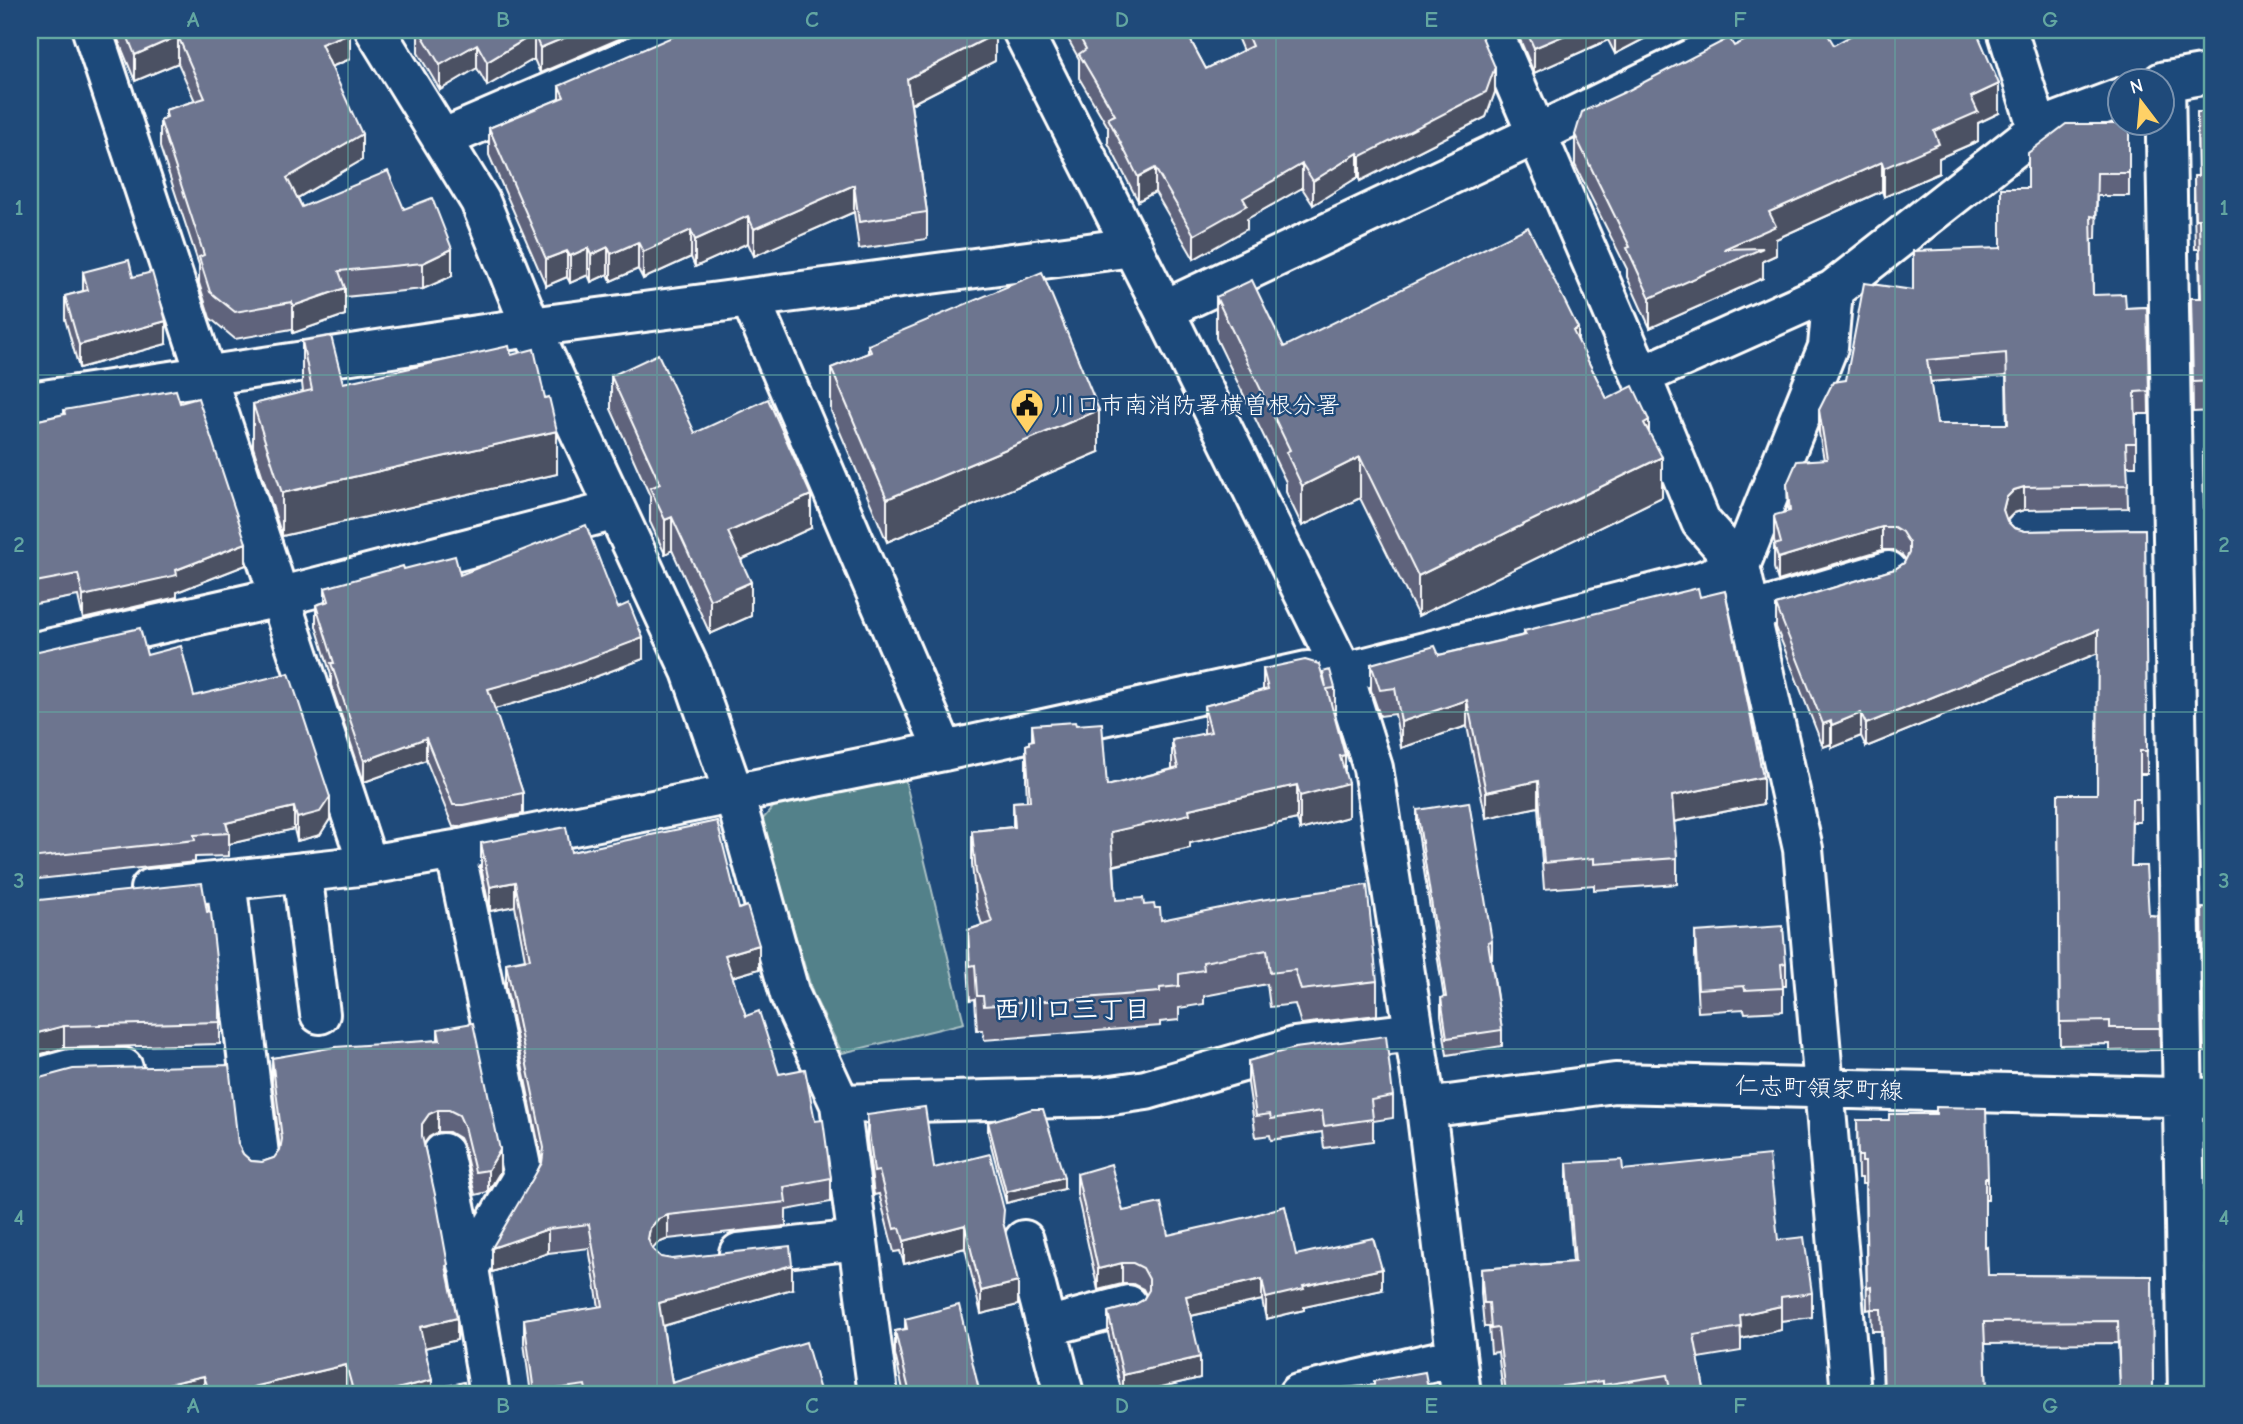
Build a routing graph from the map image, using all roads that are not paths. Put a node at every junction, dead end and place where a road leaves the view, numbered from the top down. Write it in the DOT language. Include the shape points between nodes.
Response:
graph roads {
  1 [pos="92,30"];
  2 [pos="375,30"];
  3 [pos="695,30"];
  4 [pos="1022,30"];
  5 [pos="1492,30"];
  6 [pos="1751,30"];
  7 [pos="2007,30"];
  8 [pos="2213,73"];
  9 [pos="2176,80"];
  10 [pos="2106,103"];
  11 [pos="2038,129"];
  12 [pos="1537,134"];
  13 [pos="2165,136"];
  14 [pos="442,139"];
  15 [pos="1133,247"];
  16 [pos="1833,290"];
  17 [pos="750,298"];
  18 [pos="1164,310"];
  19 [pos="531,327"];
  20 [pos="206,375"];
  21 [pos="1641,376"];
  22 [pos="30,402"];
  23 [pos="616,510"];
  24 [pos="2172,529"];
  25 [pos="2132,530"];
  26 [pos="1740,566"];
  27 [pos="1888,571"];
  28 [pos="279,597"];
  29 [pos="1751,612"];
  30 [pos="30,653"];
  31 [pos="1343,673"];
  32 [pos="944,751"];
  33 [pos="734,794"];
  34 [pos="456,850"];
  35 [pos="368,865"];
  36 [pos="302,872"];
  37 [pos="226,880"];
  38 [pos="121,892"];
  39 [pos="320,1014"];
  40 [pos="1413,1032"];
  41 [pos="152,1067"];
  42 [pos="30,1080"];
  43 [pos="1824,1088"];
  44 [pos="2197,1098"];
  45 [pos="840,1104"];
  46 [pos="1426,1108"];
  47 [pos="443,1153"];
  48 [pos="260,1163"];
  49 [pos="858,1240"];
  50 [pos="1024,1240"];
  51 [pos="710,1257"];
  52 [pos="469,1268"];
  53 [pos="1128,1305"];
  54 [pos="1046,1327"];
  55 [pos="1456,1357"];
  56 [pos="490,1394"];
  57 [pos="878,1394"];
  58 [pos="1064,1394"];
  59 [pos="1298,1394"];
  60 [pos="1461,1394"];
  61 [pos="1850,1394"];
  62 [pos="2188,1394"];
  1 -- 20 [label="street"];
  2 -- 14 [label="street"];
  3 -- 14 [label="street"];
  4 -- 15 [label="street"];
  5 -- 12 [label="street"];
  6 -- 12 [label="street"];
  7 -- 11 [label="street"];
  8 -- 9 [label="street"];
  10 -- 11 [label="street"];
  11 -- 16 [label="street"];
  12 -- 18 [label="street"];
  12 -- 21 [label="street"];
  13 -- 24 [label="street"];
  14 -- 19 [label="street" via="480,201"];
  15 -- 17 [label="street"];
  15 -- 18 [label="street"];
  16 -- 21 [label="street"];
  16 -- 26 [label="street" via="1828,347"];
  17 -- 19 [label="street"];
  17 -- 32 [label="street"];
  18 -- 31 [label="street"];
  19 -- 20 [label="street"];
  19 -- 23 [label="street"];
  20 -- 22 [label="street"];
  20 -- 28 [label="street"];
  21 -- 26 [label="street" via="1701,522"];
  23 -- 28 [label="street"];
  23 -- 33 [label="street" via="691,671"];
  24 -- 25 [label="street"];
  24 -- 44 [label="street"];
  26 -- 29 [label="street"];
  26 -- 31 [label="street" via="1702,581"];
  27 -- 29 [label="street"];
  28 -- 30 [label="street"];
  28 -- 35 [label="street"];
  29 -- 43 [label="street" via="1803,849"];
  31 -- 32 [label="street" via="1307,671"];
  31 -- 40 [label="street" via="1373,768"];
  32 -- 33 [label="street"];
  33 -- 34 [label="street"];
  33 -- 45 [label="street" via="790,995"];
  34 -- 35 [label="street"];
  34 -- 52 [label="street" via="523,1176"];
  35 -- 36 [label="street"];
  36 -- 37 [label="street"];
  36 -- 39 [label="street"];
  37 -- 38 [label="street"];
  37 -- 48 [label="street" via="234,1065"];
  40 -- 45 [label="street" via="1294,1047 1146,1090 1098,1097"];
  40 -- 46 [label="street"];
  41 -- 42 [label="street" via="70,1069"];
  43 -- 44 [label="street, 仁志町領家町線"];
  43 -- 46 [label="street, 仁志町領家町線" via="1615,1083"];
  43 -- 61 [label="street"];
  44 -- 62 [label="street"];
  45 -- 49 [label="street"];
  46 -- 55 [label="street"];
  47 -- 52 [label="street"];
  49 -- 51 [label="street"];
  49 -- 57 [label="street"];
  50 -- 54 [label="street"];
  52 -- 56 [label="street"];
  53 -- 54 [label="street"];
  54 -- 58 [label="street"];
  55 -- 59 [label="street"];
  55 -- 60 [label="street"];
}
